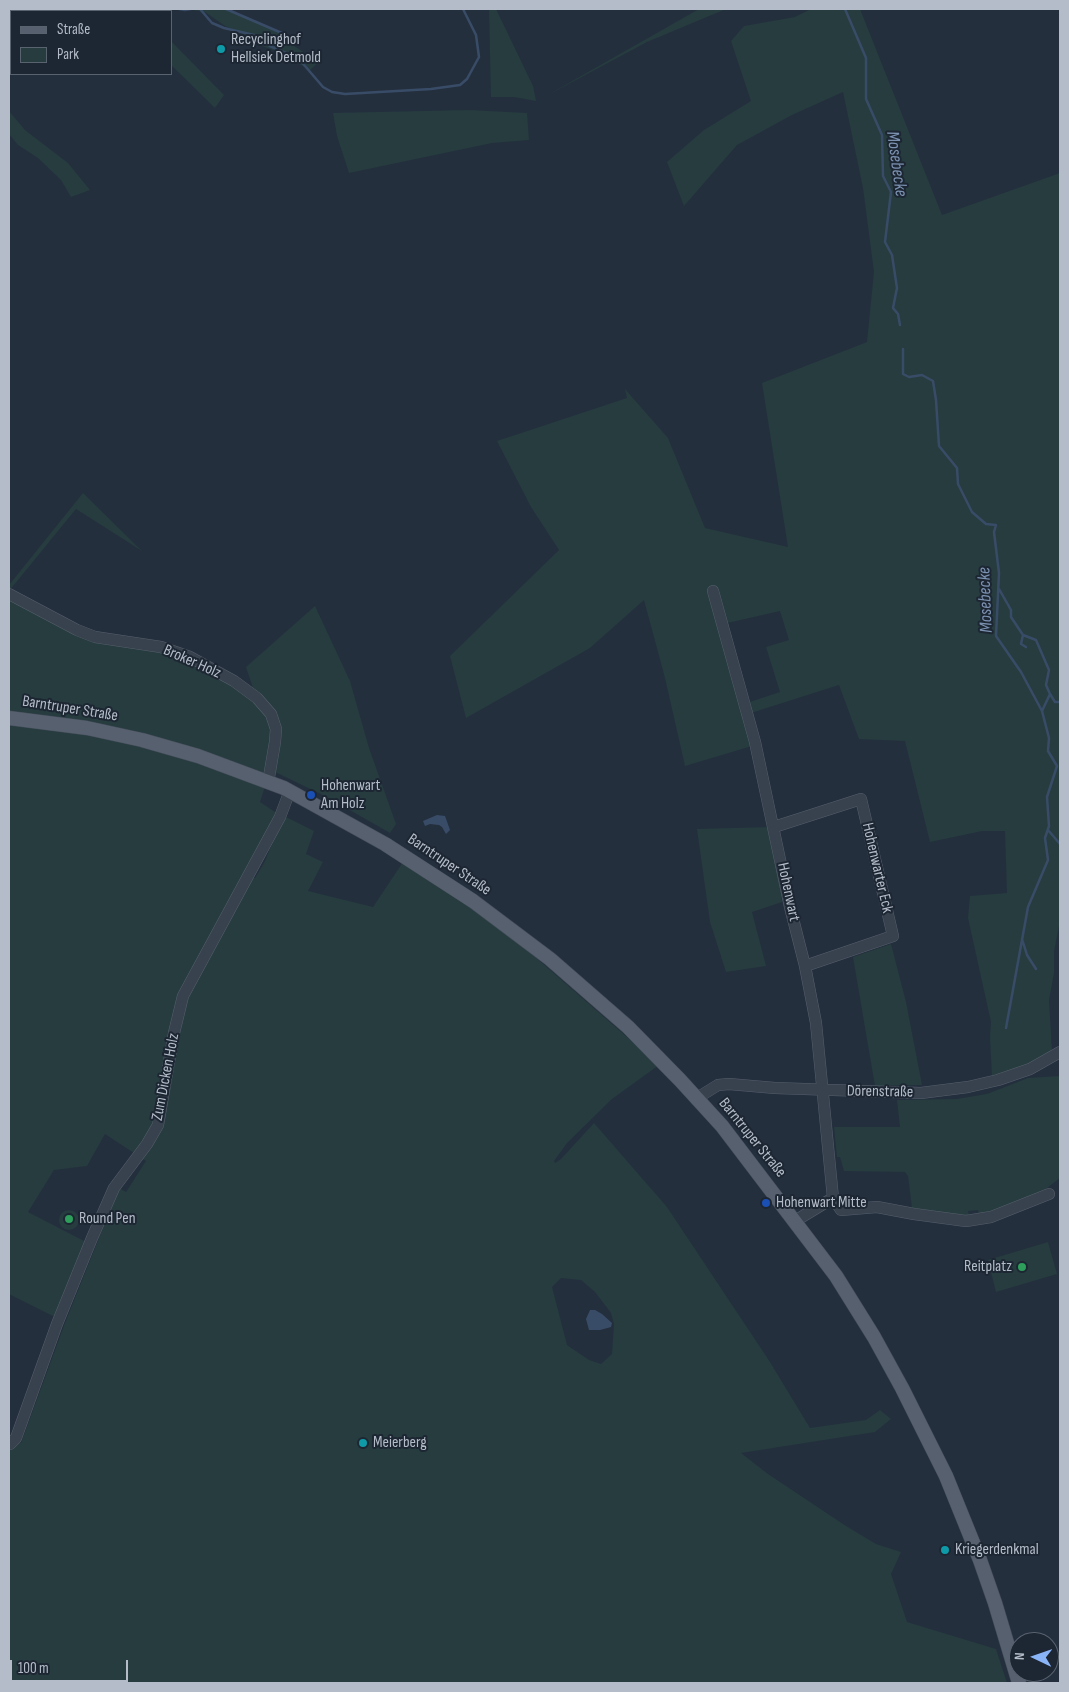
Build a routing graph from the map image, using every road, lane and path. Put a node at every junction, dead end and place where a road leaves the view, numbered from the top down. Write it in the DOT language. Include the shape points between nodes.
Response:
graph roads {
  1 [pos="713,592"];
  2 [pos="9,594"];
  3 [pos="9,718"];
  4 [pos="268,783"];
  5 [pos="289,793"];
  6 [pos="774,827"];
  7 [pos="805,966"];
  8 [pos="1060,1052"];
  9 [pos="822,1090"];
  10 [pos="697,1098"];
  11 [pos="1049,1194"];
  12 [pos="833,1198"];
  13 [pos="795,1221"];
  14 [pos="10,1444"];
  15 [pos="1019,1683"];
  1 -- 6 [label="street, Hohenwart" via="755,742"];
  2 -- 4 [label="street, Broker Holz" via="95,637 161,647 190,657 257,698 271,714 276,729"];
  3 -- 4 [label="main road, Barntruper Straße" via="77,726 142,740 198,756"];
  4 -- 5 [label="main road, Barntruper Straße"];
  5 -- 10 [label="main road, Barntruper Straße" via="392,848 502,922 602,1004"];
  5 -- 14 [label="street, Zum Dicken Holz" via="271,834 183,996 158,1125 114,1188 57,1324 16,1438"];
  6 -- 7 [label="street, Hohenwart"];
  6 -- 7 [label="street, Hohenwarter Eck" via="861,799 893,936"];
  7 -- 9 [label="street, Hohenwart" via="816,1022"];
  8 -- 9 [label="street, Dörenstraße" via="1030,1069 968,1087 921,1093"];
  9 -- 10 [label="street, Dörenstraße" via="729,1084 718,1085"];
  9 -- 12 [label="street, Hohenwart"];
  10 -- 13 [label="main road, Barntruper Straße"];
  11 -- 12 [label="street" via="1002,1213 966,1221 877,1207 841,1210"];
  12 -- 13 [label="street"];
  13 -- 15 [label="main road, Barntruper Straße" via="836,1276 874,1337 946,1476 986,1577"];
}
